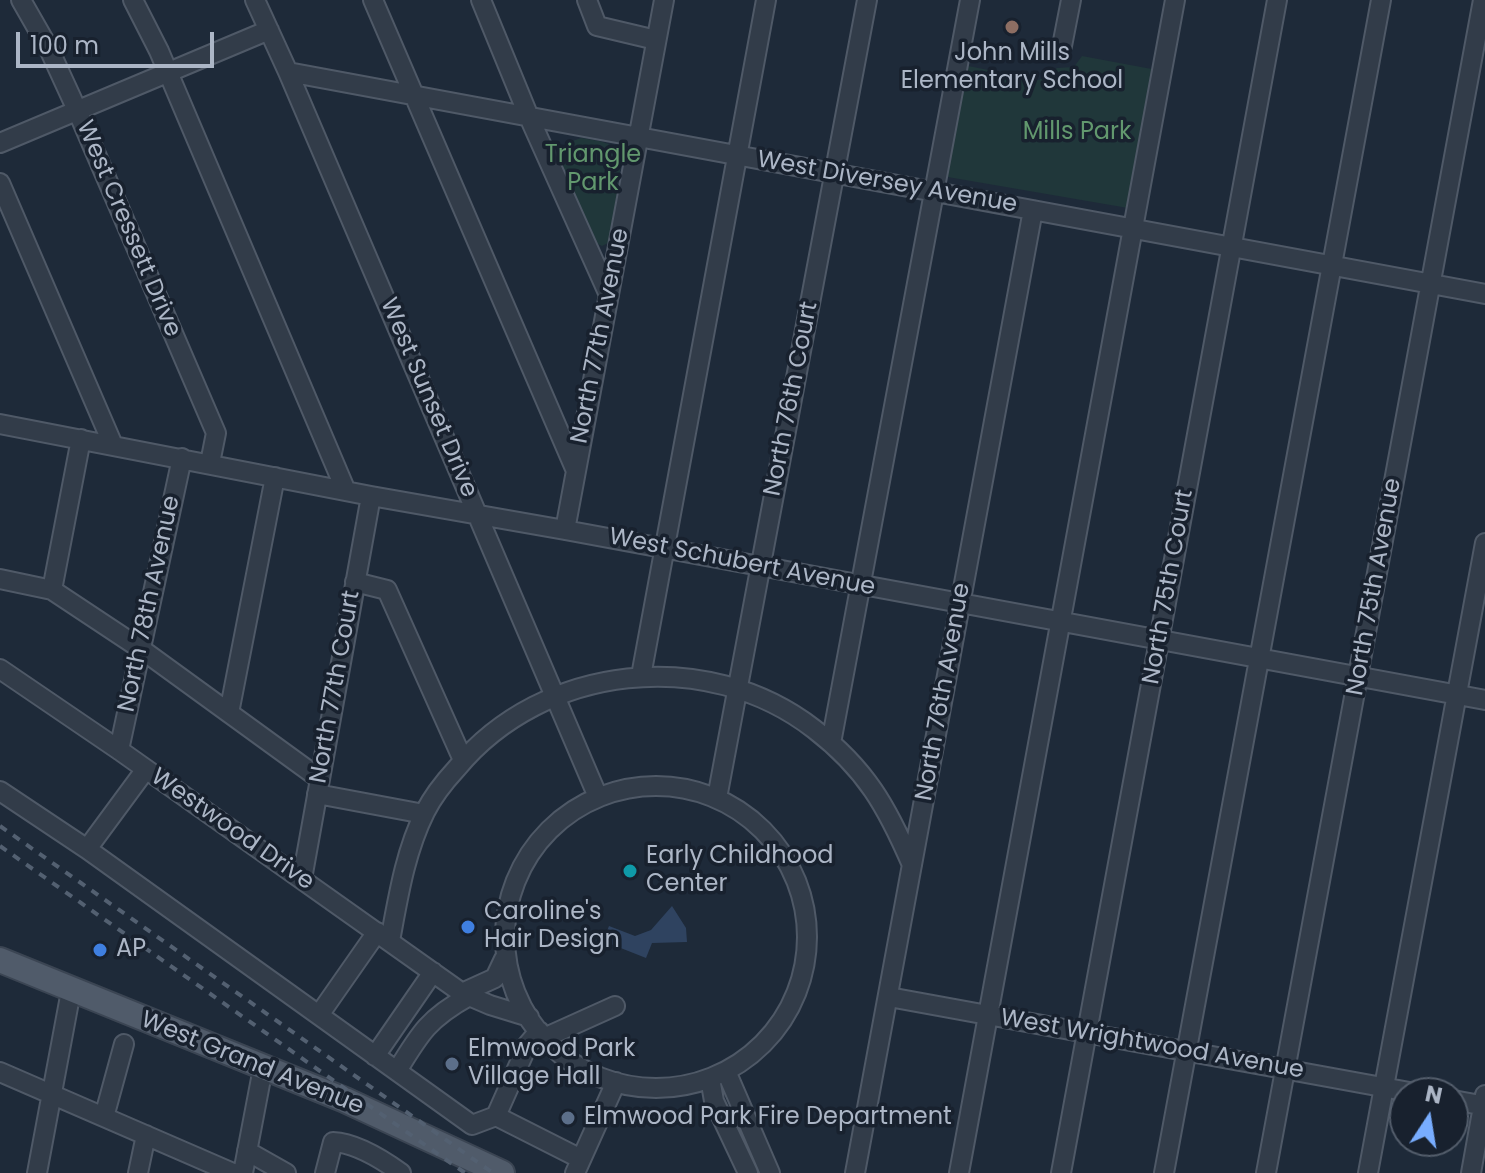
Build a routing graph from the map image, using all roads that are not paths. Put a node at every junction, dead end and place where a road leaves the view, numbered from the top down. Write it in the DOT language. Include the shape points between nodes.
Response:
graph roads {
  1 [pos="21,0"];
  2 [pos="133,0"];
  3 [pos="255,0"];
  4 [pos="373,0"];
  5 [pos="481,0"];
  6 [pos="587,0"];
  7 [pos="664,0"];
  8 [pos="766,0"];
  9 [pos="867,0"];
  10 [pos="970,0"];
  11 [pos="1071,0"];
  12 [pos="1175,0"];
  13 [pos="1277,0"];
  14 [pos="1381,0"];
  15 [pos="1483,0"];
  16 [pos="269,30"];
  17 [pos="656,40"];
  18 [pos="1062,46"];
  19 [pos="168,72"];
  20 [pos="288,72"];
  21 [pos="413,95"];
  22 [pos="77,110"];
  23 [pos="529,117"];
  24 [pos="638,137"];
  25 [pos="0,143"];
  26 [pos="737,155"];
  27 [pos="834,173"];
  28 [pos="0,183"];
  29 [pos="934,192"];
  30 [pos="1033,210"];
  31 [pos="1133,229"];
  32 [pos="1232,247"];
  33 [pos="1331,265"];
  34 [pos="1431,284"];
  35 [pos="1485,294"];
  36 [pos="609,295"];
  37 [pos="0,424"];
  38 [pos="81,439"];
  39 [pos="113,445"];
  40 [pos="182,458"];
  41 [pos="210,463"];
  42 [pos="576,471"];
  43 [pos="275,477"];
  44 [pos="346,491"];
  45 [pos="371,496"];
  46 [pos="478,515"];
  47 [pos="565,530"];
  48 [pos="1485,543"];
  49 [pos="664,548"];
  50 [pos="761,566"];
  51 [pos="0,579"];
  52 [pos="355,582"];
  53 [pos="861,585"];
  54 [pos="52,590"];
  55 [pos="961,604"];
  56 [pos="1061,622"];
  57 [pos="1159,639"];
  58 [pos="141,649"];
  59 [pos="1259,658"];
  60 [pos="0,669"];
  61 [pos="641,676"];
  62 [pos="1358,677"];
  63 [pos="738,690"];
  64 [pos="1457,695"];
  65 [pos="555,696"];
  66 [pos="1485,700"];
  67 [pos="229,713"];
  68 [pos="831,743"];
  69 [pos="119,750"];
  70 [pos="463,760"];
  71 [pos="146,769"];
  72 [pos="318,786"];
  73 [pos="0,791"];
  74 [pos="598,797"];
  75 [pos="717,798"];
  76 [pos="424,814"];
  77 [pos="87,849"];
  78 [pos="912,865"];
  79 [pos="302,879"];
  80 [pos="383,937"];
  81 [pos="504,959"];
  82 [pos="0,960"];
  83 [pos="433,972"];
  84 [pos="71,991"];
  85 [pos="466,994"];
  86 [pos="889,997"];
  87 [pos="615,1006"];
  88 [pos="319,1015"];
  89 [pos="988,1015"];
  90 [pos="537,1029"];
  91 [pos="1087,1033"];
  92 [pos="124,1044"];
  93 [pos="1186,1051"];
  94 [pos="375,1056"];
  95 [pos="263,1068"];
  96 [pos="1285,1069"];
  97 [pos="397,1071"];
  98 [pos="0,1072"];
  99 [pos="718,1075"];
  100 [pos="616,1082"];
  101 [pos="1384,1087"];
  102 [pos="1389,1088"];
  103 [pos="52,1095"];
  104 [pos="1484,1102"];
  105 [pos="496,1116"];
  106 [pos="104,1117"];
  107 [pos="146,1135"];
  108 [pos="247,1151"];
  109 [pos="578,1166"];
  110 [pos="37,1173"];
  111 [pos="138,1173"];
  112 [pos="233,1173"];
  113 [pos="243,1173"];
  114 [pos="286,1173"];
  115 [pos="325,1173"];
  116 [pos="401,1173"];
  117 [pos="502,1173"];
  118 [pos="748,1173"];
  119 [pos="770,1173"];
  120 [pos="855,1173"];
  121 [pos="959,1173"];
  122 [pos="1061,1173"];
  123 [pos="1164,1173"];
  124 [pos="1266,1173"];
  125 [pos="1368,1173"];
  126 [pos="1471,1173"];
  1 -- 22 [label="street, West Cressett Drive"];
  2 -- 19 [label="street"];
  3 -- 16 [label="street, West Sunset Drive"];
  4 -- 21 [label="street"];
  5 -- 23 [label="street"];
  6 -- 17 [label="street" via="597,26"];
  7 -- 17 [label="street, North 77th Avenue"];
  8 -- 26 [label="street"];
  9 -- 27 [label="street, North 76th Court"];
  10 -- 29 [label="street"];
  11 -- 18 [label="street"];
  12 -- 31 [label="street"];
  13 -- 32 [label="street, North 75th Court"];
  14 -- 33 [label="street"];
  15 -- 34 [label="street, North 75th Avenue"];
  16 -- 19 [label="street"];
  16 -- 20 [label="street, West Sunset Drive"];
  17 -- 24 [label="street, North 77th Avenue"];
  19 -- 22 [label="street"];
  19 -- 44 [label="street"];
  20 -- 21 [label="street, West Diversey Avenue"];
  20 -- 46 [label="street, West Sunset Drive"];
  21 -- 23 [label="street, West Diversey Avenue"];
  21 -- 42 [label="street"];
  22 -- 25 [label="street"];
  22 -- 41 [label="street, West Cressett Drive" via="216,433"];
  23 -- 24 [label="street, West Diversey Avenue"];
  23 -- 36 [label="street"];
  24 -- 26 [label="street, West Diversey Avenue"];
  24 -- 36 [label="street, North 77th Avenue"];
  26 -- 27 [label="street, West Diversey Avenue"];
  26 -- 49 [label="street"];
  27 -- 29 [label="street, West Diversey Avenue"];
  27 -- 50 [label="street, North 76th Court"];
  28 -- 39 [label="street"];
  29 -- 30 [label="street, West Diversey Avenue"];
  29 -- 53 [label="street"];
  30 -- 31 [label="street, West Diversey Avenue"];
  30 -- 55 [label="street, North 76th Avenue"];
  31 -- 32 [label="street, West Diversey Avenue"];
  31 -- 56 [label="street"];
  32 -- 33 [label="street, West Diversey Avenue"];
  32 -- 57 [label="street, North 75th Court"];
  33 -- 34 [label="street, West Diversey Avenue"];
  33 -- 59 [label="street"];
  34 -- 35 [label="street, West Diversey Avenue"];
  34 -- 62 [label="street, North 75th Avenue"];
  36 -- 42 [label="street, North 77th Avenue"];
  37 -- 38 [label="street, West Schubert Avenue"];
  38 -- 39 [label="street, West Schubert Avenue"];
  38 -- 54 [label="street"];
  39 -- 40 [label="street, West Schubert Avenue"];
  40 -- 41 [label="street, West Schubert Avenue"];
  40 -- 58 [label="street, North 78th Avenue"];
  41 -- 43 [label="street, West Schubert Avenue"];
  42 -- 47 [label="street, North 77th Avenue"];
  43 -- 44 [label="street, West Schubert Avenue"];
  43 -- 67 [label="street"];
  44 -- 45 [label="street, West Schubert Avenue"];
  45 -- 46 [label="street, West Schubert Avenue"];
  45 -- 52 [label="street, North 77th Court"];
  46 -- 47 [label="street, West Schubert Avenue"];
  46 -- 65 [label="street, West Sunset Drive"];
  47 -- 49 [label="street, West Schubert Avenue"];
  48 -- 64 [label="street"];
  49 -- 50 [label="street, West Schubert Avenue"];
  49 -- 61 [label="street"];
  50 -- 53 [label="street, West Schubert Avenue"];
  50 -- 63 [label="street, North 76th Court"];
  51 -- 54 [label="street"];
  52 -- 70 [label="street" via="387,590"];
  52 -- 72 [label="street, North 77th Court"];
  53 -- 55 [label="street, West Schubert Avenue"];
  53 -- 68 [label="street"];
  54 -- 58 [label="street"];
  55 -- 56 [label="street, West Schubert Avenue"];
  55 -- 78 [label="street, North 76th Avenue"];
  56 -- 57 [label="street, West Schubert Avenue"];
  56 -- 89 [label="street"];
  57 -- 59 [label="street, West Schubert Avenue"];
  57 -- 91 [label="street, North 75th Court"];
  58 -- 67 [label="street"];
  58 -- 69 [label="street, North 78th Avenue"];
  59 -- 62 [label="street, West Schubert Avenue"];
  59 -- 93 [label="street"];
  60 -- 69 [label="street, Westwood Drive"];
  61 -- 63 [label="street" via="698,679"];
  61 -- 65 [label="street"];
  62 -- 64 [label="street, West Schubert Avenue"];
  62 -- 96 [label="street, North 75th Avenue"];
  63 -- 68 [label="street" via="788,711"];
  63 -- 75 [label="street, North 76th Court"];
  64 -- 66 [label="street, West Schubert Avenue"];
  64 -- 101 [label="street"];
  65 -- 70 [label="street" via="497,729"];
  65 -- 74 [label="street, West Sunset Drive"];
  67 -- 72 [label="street"];
  68 -- 78 [label="street" via="876,792"];
  69 -- 71 [label="street, Westwood Drive"];
  70 -- 76 [label="street"];
  71 -- 77 [label="street"];
  71 -- 79 [label="street, Westwood Drive"];
  72 -- 76 [label="street"];
  72 -- 79 [label="street, North 77th Court"];
  73 -- 77 [label="street"];
  74 -- 75 [label="street" via="653,786"];
  74 -- 81 [label="street" via="555,824 522,866 509,904"];
  75 -- 99 [label="street" via="754,821 783,853 801,892 808,932 802,980 788,1012 758,1049"];
  76 -- 80 [label="street"];
  77 -- 88 [label="street"];
  78 -- 86 [label="street, North 76th Avenue"];
  79 -- 80 [label="street, Westwood Drive"];
  80 -- 83 [label="street, Westwood Drive"];
  80 -- 88 [label="street"];
  81 -- 85 [label="street" via="495,978"];
  81 -- 90 [label="street"];
  82 -- 84 [label="main road, West Grand Avenue"];
  83 -- 85 [label="street, Westwood Drive"];
  83 -- 94 [label="street"];
  84 -- 95 [label="main road, West Grand Avenue"];
  84 -- 103 [label="street"];
  85 -- 90 [label="street, Westwood Drive"];
  85 -- 97 [label="street" via="430,1022"];
  86 -- 89 [label="street, West Wrightwood Avenue"];
  86 -- 120 [label="street, North 76th Avenue"];
  87 -- 90 [label="street"];
  88 -- 94 [label="street"];
  89 -- 91 [label="street, West Wrightwood Avenue"];
  89 -- 121 [label="street"];
  90 -- 100 [label="street" via="581,1067"];
  90 -- 105 [label="street"];
  91 -- 93 [label="street, West Wrightwood Avenue"];
  91 -- 122 [label="street, North 75th Court"];
  92 -- 106 [label="street"];
  93 -- 96 [label="street, West Wrightwood Avenue"];
  93 -- 123 [label="street"];
  94 -- 97 [label="street"];
  95 -- 108 [label="street"];
  95 -- 117 [label="main road, West Grand Avenue"];
  96 -- 101 [label="street, West Wrightwood Avenue"];
  96 -- 124 [label="street, North 75th Avenue"];
  97 -- 105 [label="street" via="472,1125"];
  98 -- 103 [label="street"];
  99 -- 100 [label="street" via="672,1087"];
  99 -- 118 [label="street" via="714,1101"];
  99 -- 119 [label="street"];
  100 -- 109 [label="street"];
  101 -- 102 [label="street, West Wrightwood Avenue"];
  101 -- 125 [label="street"];
  103 -- 106 [label="street"];
  103 -- 110 [label="street"];
  104 -- 126 [label="street"];
  105 -- 109 [label="street"];
  106 -- 107 [label="street"];
  107 -- 111 [label="street"];
  107 -- 112 [label="street"];
  108 -- 113 [label="street"];
  108 -- 114 [label="street"];
  115 -- 116 [label="street" via="333,1142 359,1149"];
}
